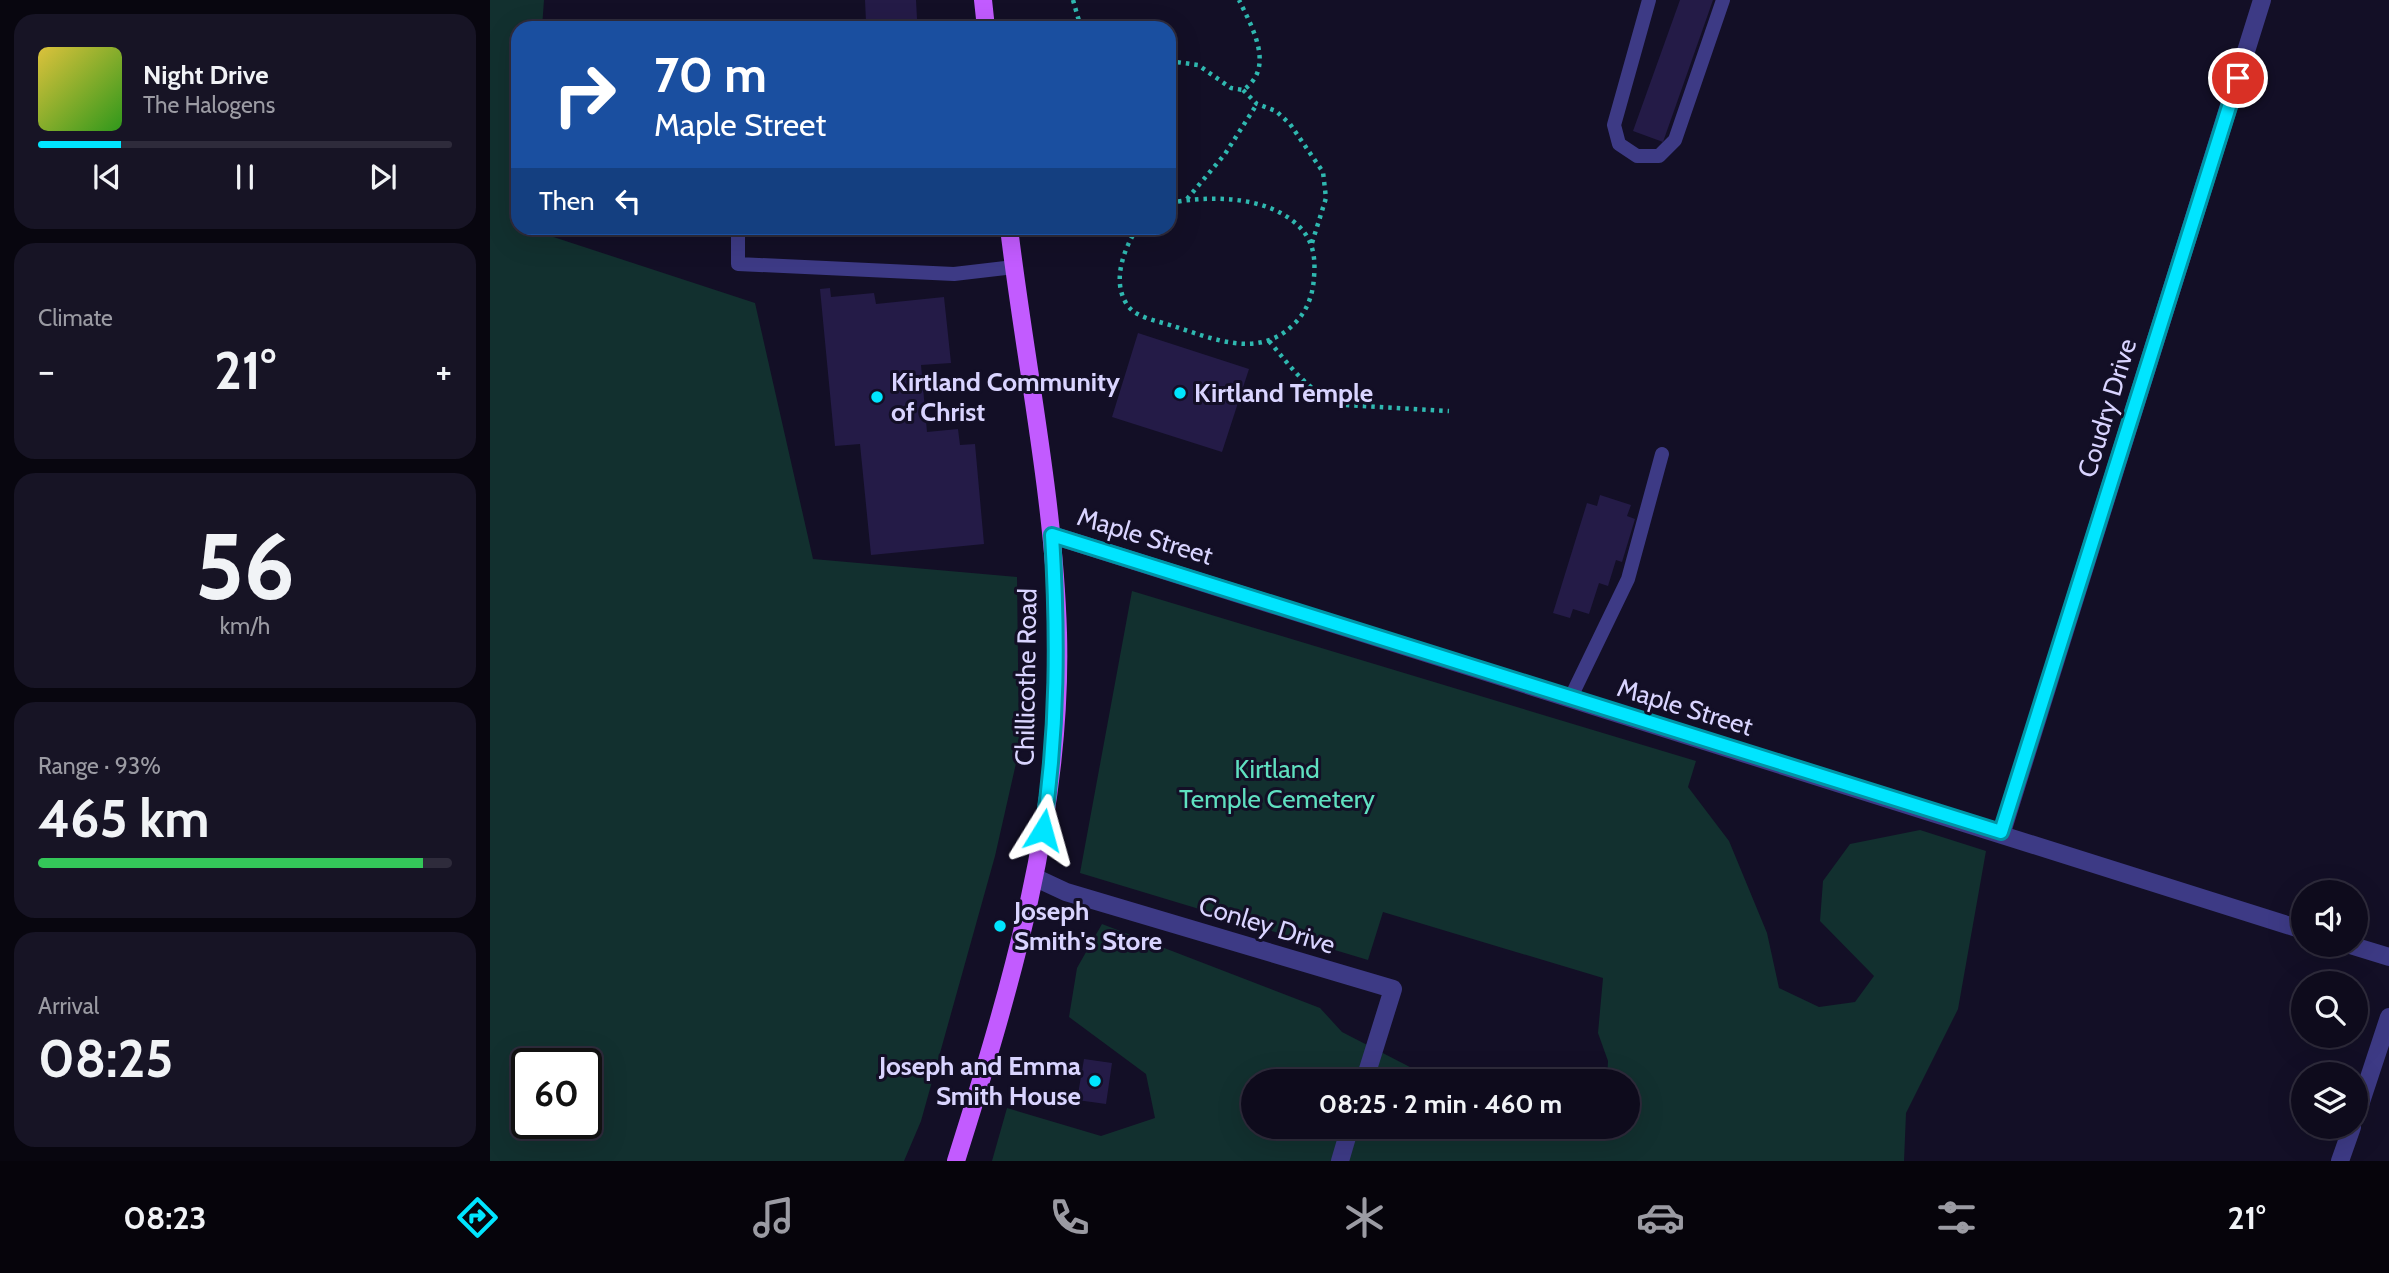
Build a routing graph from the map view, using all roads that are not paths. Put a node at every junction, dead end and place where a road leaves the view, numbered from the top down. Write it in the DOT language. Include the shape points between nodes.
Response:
graph roads {
  1 [pos="983,0"];
  2 [pos="1649,0"];
  3 [pos="1723,0"];
  4 [pos="2262,0"];
  5 [pos="985,21"];
  6 [pos="738,235"];
  7 [pos="1010,235"];
  8 [pos="1014,267"];
  9 [pos="1662,454"];
  10 [pos="1052,535"];
  11 [pos="1570,699"];
  12 [pos="2001,832"];
  13 [pos="1036,878"];
  14 [pos="2291,926"];
  15 [pos="2368,951"];
  16 [pos="2389,957"];
  17 [pos="2389,1017"];
  18 [pos="1368,1069"];
  19 [pos="2368,1080"];
  20 [pos="1346,1139"];
  21 [pos="2348,1139"];
  22 [pos="956,1161"];
  23 [pos="1340,1161"];
  24 [pos="2340,1161"];
  1 -- 5 [label="main road"];
  2 -- 3 [label="lane" via="1614,125 1619,144 1637,156 1659,156 1675,140"];
  4 -- 12 [label="street, Coudry Drive"];
  6 -- 8 [label="lane" via="738,264 954,274"];
  7 -- 8 [label="main road, Chillicothe Road"];
  8 -- 10 [label="main road, Chillicothe Road"];
  9 -- 11 [label="lane" via="1628,579"];
  10 -- 11 [label="street, Maple Street"];
  10 -- 13 [label="main road, Chillicothe Road" via="1058,634 1055,719"];
  11 -- 12 [label="street, Maple Street"];
  12 -- 14 [label="street, Maple Street"];
  13 -- 18 [label="street, Conley Drive" via="1079,896 1393,989"];
  13 -- 22 [label="main road, Chillicothe Road"];
  15 -- 16 [label="street"];
  17 -- 19 [label="street"];
  20 -- 23 [label="street"];
  21 -- 24 [label="street"];
}
